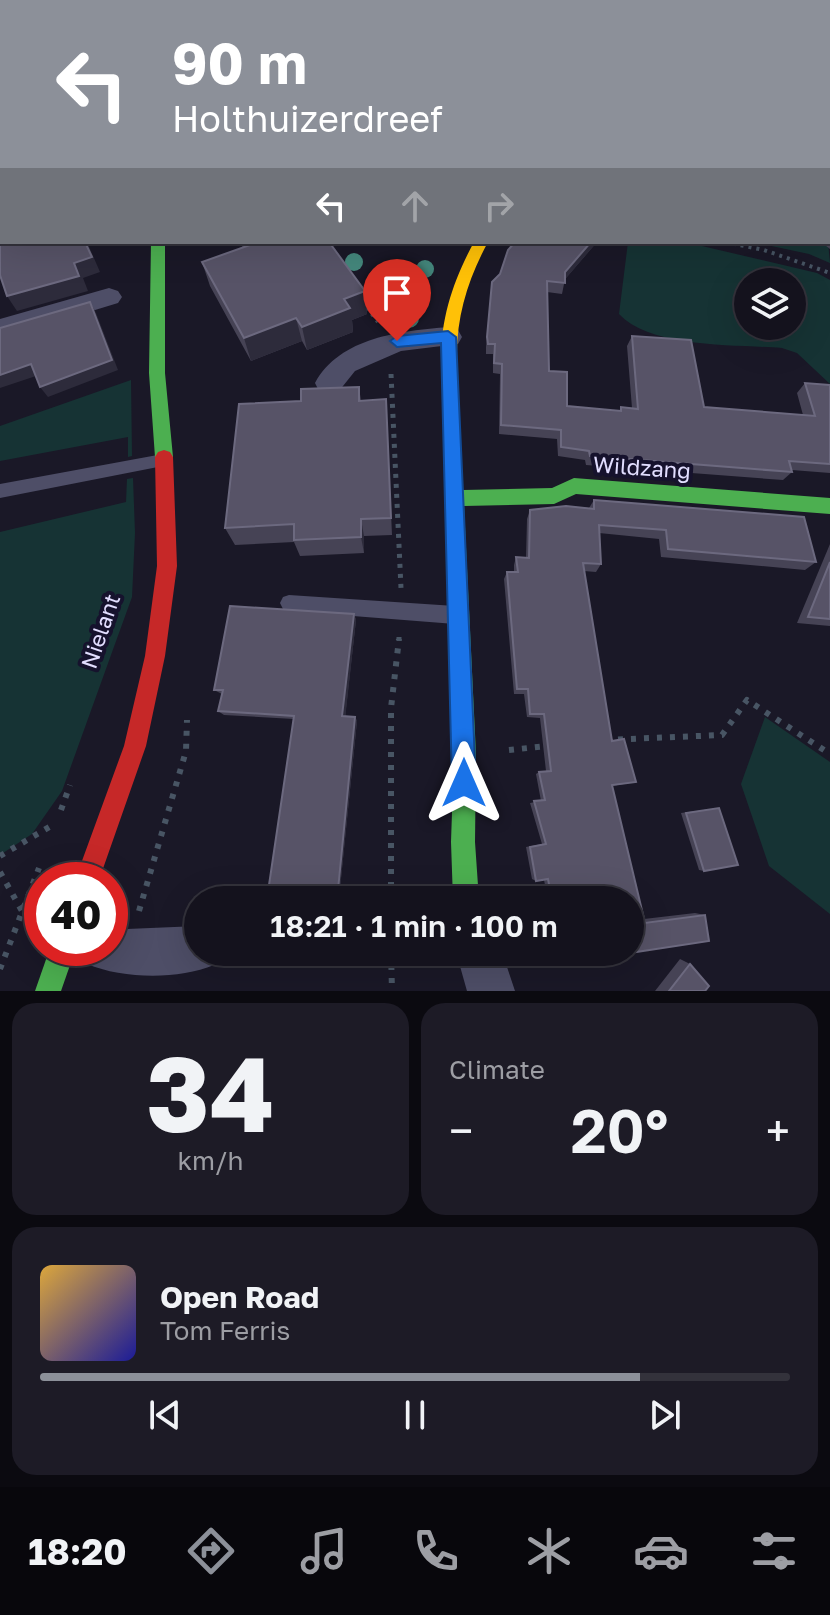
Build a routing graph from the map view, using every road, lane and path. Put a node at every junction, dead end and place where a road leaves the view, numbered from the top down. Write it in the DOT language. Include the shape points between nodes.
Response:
graph roads {
  1 [pos="158,244"];
  2 [pos="480,244"];
  3 [pos="735,244"];
  4 [pos="830,273"];
  5 [pos="356,293"];
  6 [pos="109,297"];
  7 [pos="0,329"];
  8 [pos="448,337"];
  9 [pos="393,343"];
  10 [pos="329,383"];
  11 [pos="164,460"];
  12 [pos="0,491"];
  13 [pos="453,498"];
  14 [pos="830,506"];
  15 [pos="289,603"];
  16 [pos="459,616"];
  17 [pos="596,741"];
  18 [pos="551,745"];
  19 [pos="465,754"];
  20 [pos="830,754"];
  21 [pos="72,781"];
  22 [pos="56,823"];
  23 [pos="51,838"];
  24 [pos="0,856"];
  25 [pos="93,862"];
  26 [pos="0,872"];
  27 [pos="465,886"];
  28 [pos="23,912"];
  29 [pos="184,950"];
  30 [pos="128,952"];
  31 [pos="57,966"];
  32 [pos="391,966"];
  33 [pos="483,966"];
  34 [pos="0,969"];
  35 [pos="48,991"];
  36 [pos="392,991"];
  37 [pos="491,991"];
  1 -- 11 [label="street" via="157,373"];
  2 -- 8 [label="street" via="469,262"];
  3 -- 4 [label="path"];
  5 -- 9 [label="path"];
  6 -- 7 [label="street"];
  8 -- 9 [label="street"];
  8 -- 13 [label="street"];
  9 -- 10 [label="street" via="345,364"];
  11 -- 12 [label="lane"];
  11 -- 25 [label="street" via="167,566 155,656 135,746"];
  13 -- 14 [label="street, Wildzang" via="554,496 574,486"];
  13 -- 16 [label="street"];
  15 -- 16 [label="lane"];
  16 -- 19 [label="street"];
  17 -- 20 [label="path" via="722,735 747,700"];
  18 -- 19 [label="path"];
  19 -- 27 [label="street"];
  21 -- 22 [label="path"];
  22 -- 23 [label="path"];
  22 -- 24 [label="path"];
  26 -- 28 [label="path"];
  28 -- 34 [label="path"];
  29 -- 30 [label="street"];
  31 -- 35 [label="street"];
  32 -- 36 [label="path"];
  33 -- 37 [label="street"];
}
